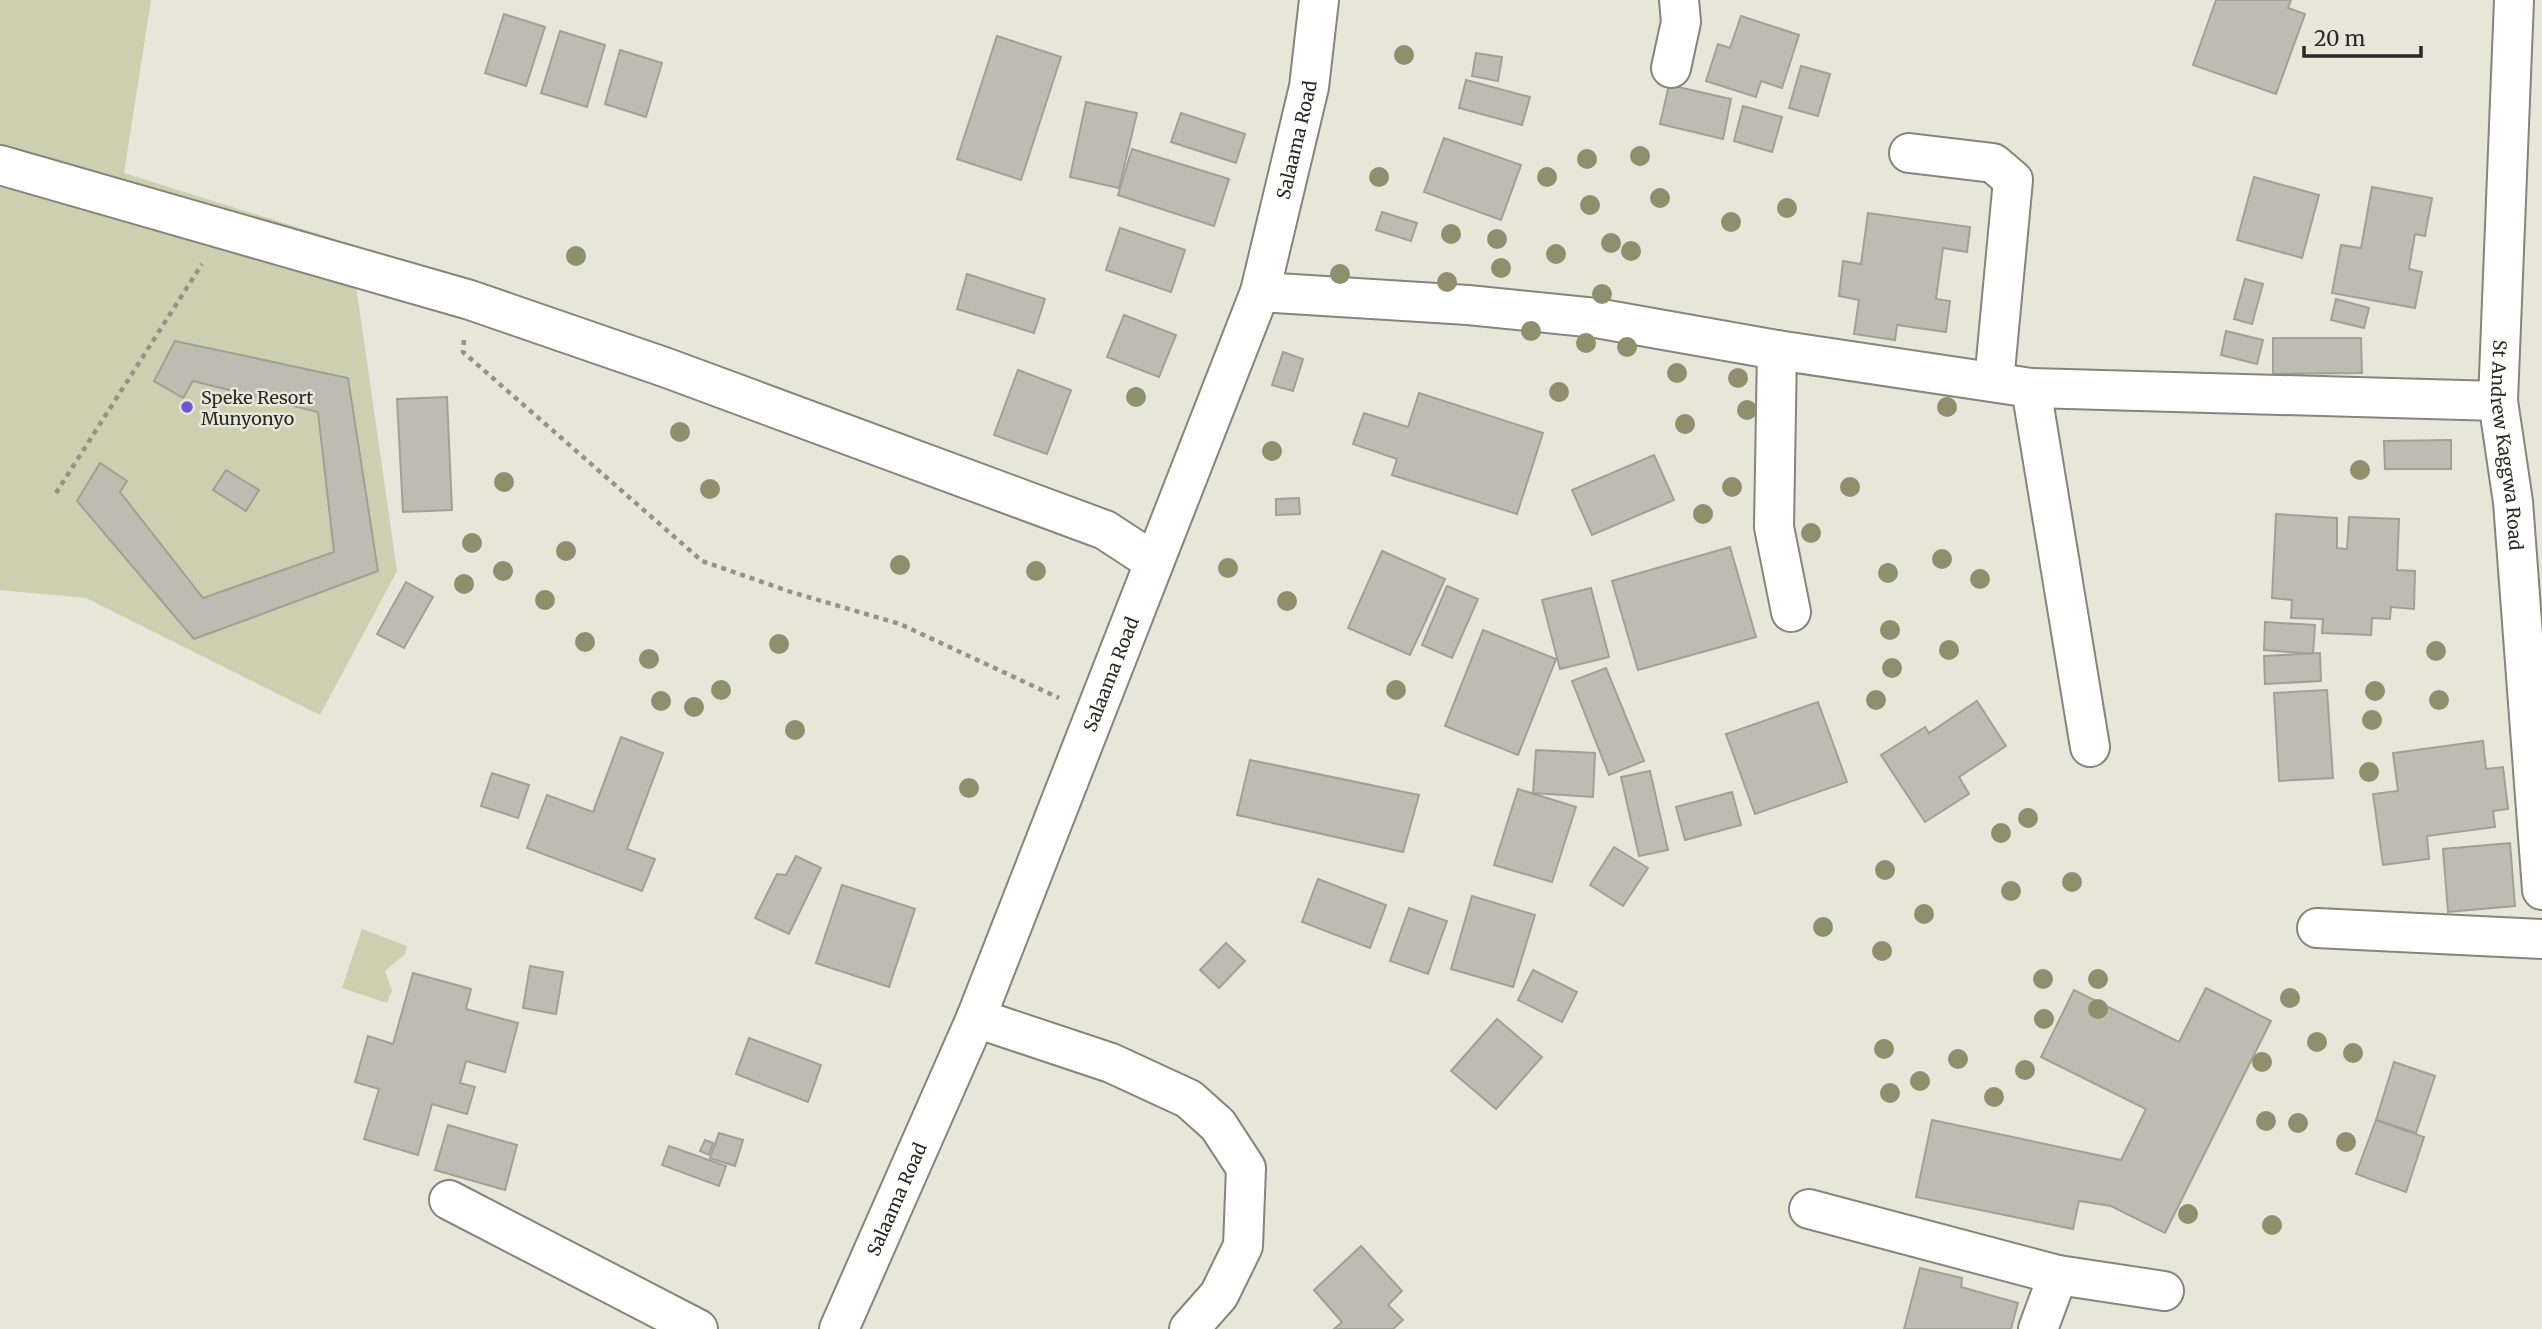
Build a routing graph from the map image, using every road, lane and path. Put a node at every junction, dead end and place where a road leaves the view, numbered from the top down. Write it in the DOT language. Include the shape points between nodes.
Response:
graph roads {
  1 [pos="1319,0"];
  2 [pos="1679,0"];
  3 [pos="2514,0"];
  4 [pos="1671,68"];
  5 [pos="2526,116"];
  6 [pos="1909,152"];
  7 [pos="0,165"];
  8 [pos="223,231"];
  9 [pos="1260,292"];
  10 [pos="470,300"];
  11 [pos="1777,350"];
  12 [pos="2013,385"];
  13 [pos="2498,401"];
  14 [pos="56,493"];
  15 [pos="2528,503"];
  16 [pos="1154,562"];
  17 [pos="1791,612"];
  18 [pos="1094,714"];
  19 [pos="2091,747"];
  20 [pos="2542,890"];
  21 [pos="2317,928"];
  22 [pos="2542,939"];
  23 [pos="976,1018"];
  24 [pos="449,1200"];
  25 [pos="1810,1209"];
  26 [pos="2058,1275"];
  27 [pos="2164,1291"];
  28 [pos="698,1329"];
  29 [pos="839,1329"];
  30 [pos="1189,1329"];
  31 [pos="2038,1329"];
  1 -- 9 [label="street, Salaama Road" via="1309,87"];
  2 -- 4 [label="street" via="1681,22"];
  3 -- 5 [label="street, St Andrew Kaggwa Road"];
  5 -- 13 [label="street, St Andrew Kaggwa Road"];
  6 -- 12 [label="street" via="1993,163 2013,180"];
  7 -- 8 [label="street"];
  8 -- 10 [label="street"];
  8 -- 14 [label="path"];
  9 -- 11 [label="street" via="1596,318"];
  9 -- 16 [label="street, Salaama Road"];
  10 -- 16 [label="street" via="1105,530"];
  10 -- 18 [label="path" via="463,352 702,561 900,624"];
  11 -- 12 [label="street"];
  11 -- 17 [label="street" via="1774,527"];
  12 -- 13 [label="street"];
  12 -- 19 [label="street"];
  13 -- 15 [label="street, St Andrew Kaggwa Road"];
  15 -- 20 [label="street, St Andrew Kaggwa Road"];
  16 -- 18 [label="street, Salaama Road"];
  18 -- 23 [label="street, Salaama Road"];
  21 -- 22 [label="street"];
  23 -- 29 [label="street, Salaama Road"];
  23 -- 30 [label="street" via="1111,1063 1189,1099 1218,1125 1247,1168 1243,1246 1219,1295"];
  24 -- 28 [label="street"];
  25 -- 26 [label="street"];
  26 -- 27 [label="street"];
  26 -- 31 [label="street"];
}
